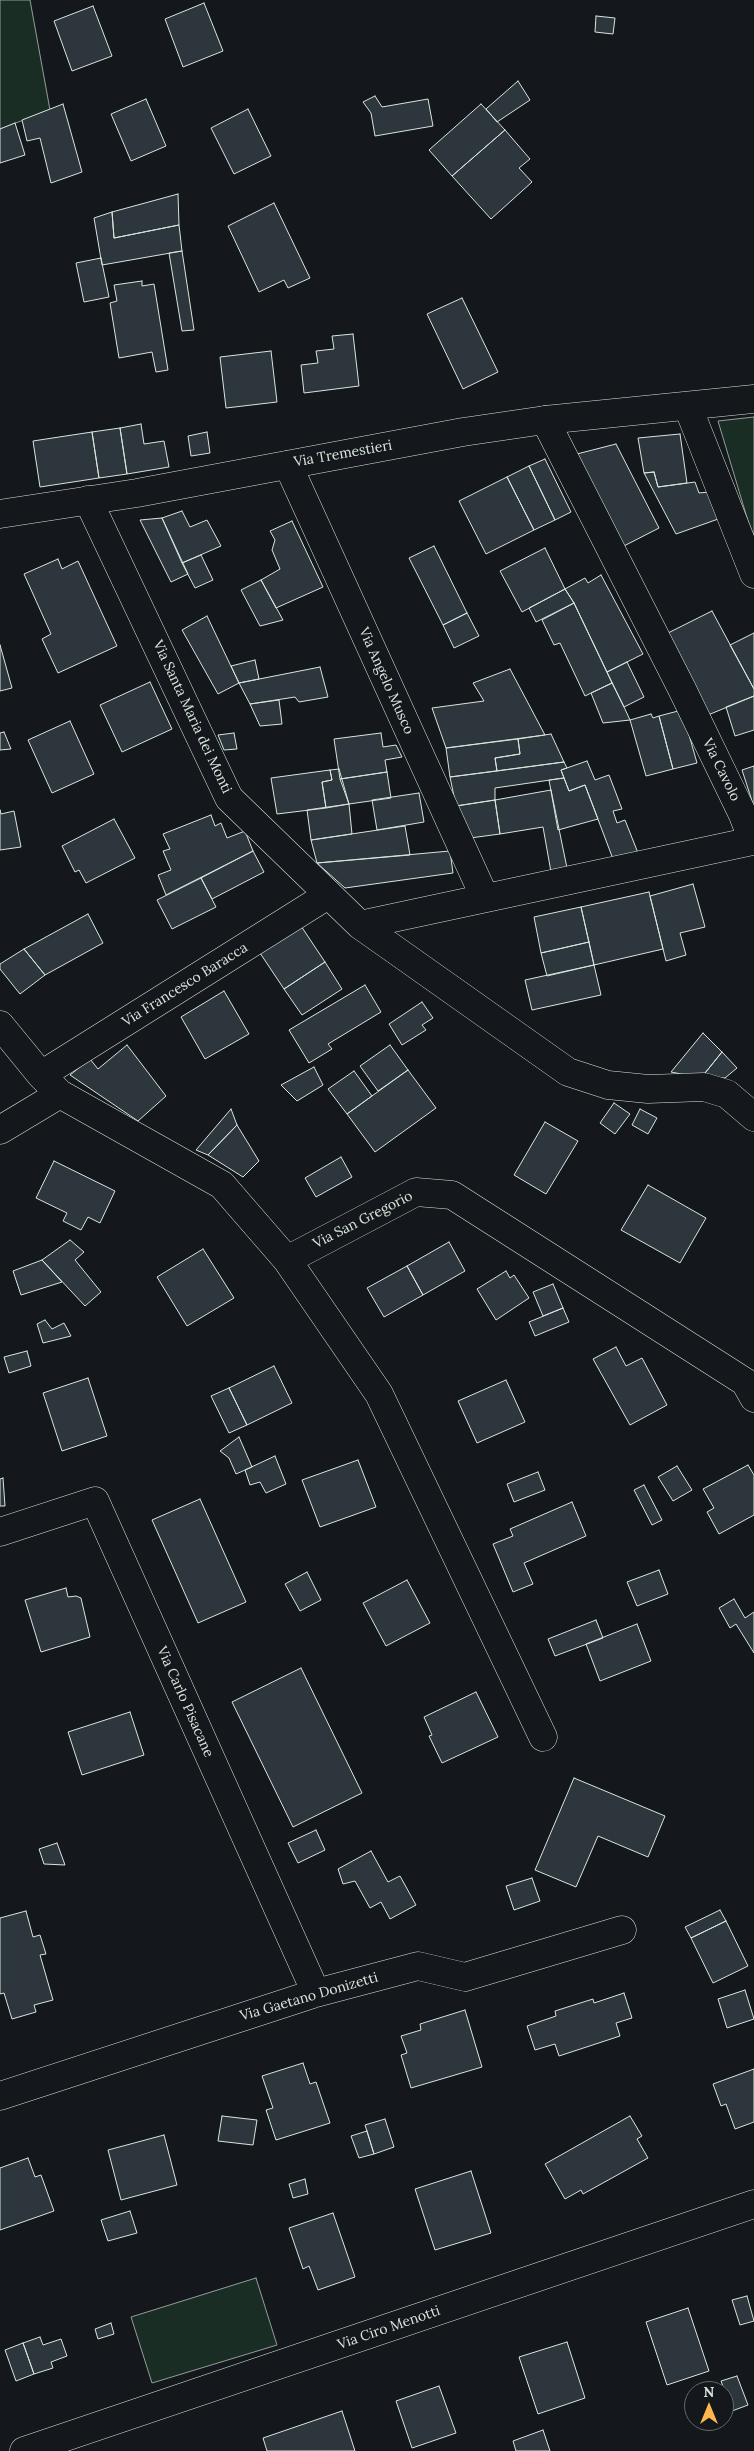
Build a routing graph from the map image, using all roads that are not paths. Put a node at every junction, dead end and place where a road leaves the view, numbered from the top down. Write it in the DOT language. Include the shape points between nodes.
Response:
graph roads {
  1 [pos="754,399"];
  2 [pos="688,407"];
  3 [pos="545,420"];
  4 [pos="288,464"];
  5 [pos="88,500"];
  6 [pos="0,514"];
  7 [pos="754,574"];
  8 [pos="328,895"];
  9 [pos="484,898"];
  10 [pos="360,925"];
  11 [pos="0,1025"];
  12 [pos="41,1075"];
  13 [pos="60,1094"];
  14 [pos="754,1117"];
  15 [pos="0,1130"];
  16 [pos="287,1260"];
  17 [pos="754,1398"];
  18 [pos="0,1532"];
  19 [pos="543,1737"];
  20 [pos="622,1930"];
  21 [pos="316,1993"];
  22 [pos="0,2096"];
  23 [pos="754,2204"];
  24 [pos="24,2451"];
  1 -- 2 [label="street, Via Tremestieri"];
  2 -- 3 [label="street, Via Tremestieri"];
  2 -- 7 [label="street"];
  3 -- 4 [label="street, Via Tremestieri"];
  3 -- 9 [label="street, Via Cavolo" via="682,689 753,841"];
  4 -- 5 [label="street, Via Tremestieri"];
  4 -- 9 [label="street, Via Angelo Musco"];
  5 -- 6 [label="street, Via Tremestieri"];
  5 -- 8 [label="street, Via Santa Maria dei Monti" via="229,798"];
  8 -- 10 [label="street, Via Santa Maria dei Monti"];
  8 -- 12 [label="street, Via Francesco Baracca"];
  9 -- 10 [label="street, Via Cavolo"];
  10 -- 14 [label="street, Via Santa Maria dei Monti" via="568,1072 608,1086 648,1089 704,1087 727,1094"];
  11 -- 12 [label="street"];
  12 -- 13 [label="street"];
  13 -- 15 [label="street"];
  13 -- 16 [label="street" via="222,1185"];
  16 -- 17 [label="street, Via San Gregorio" via="416,1192 452,1195 745,1382"];
  16 -- 19 [label="street" via="379,1394"];
  18 -- 21 [label="street, Via Carlo Pisacane" via="95,1502"];
  20 -- 21 [label="street, Via Gaetano Donizetti" via="466,1978 418,1966"];
  21 -- 22 [label="street, Via Gaetano Donizetti"];
  23 -- 24 [label="street, Via Ciro Menotti"];
}
